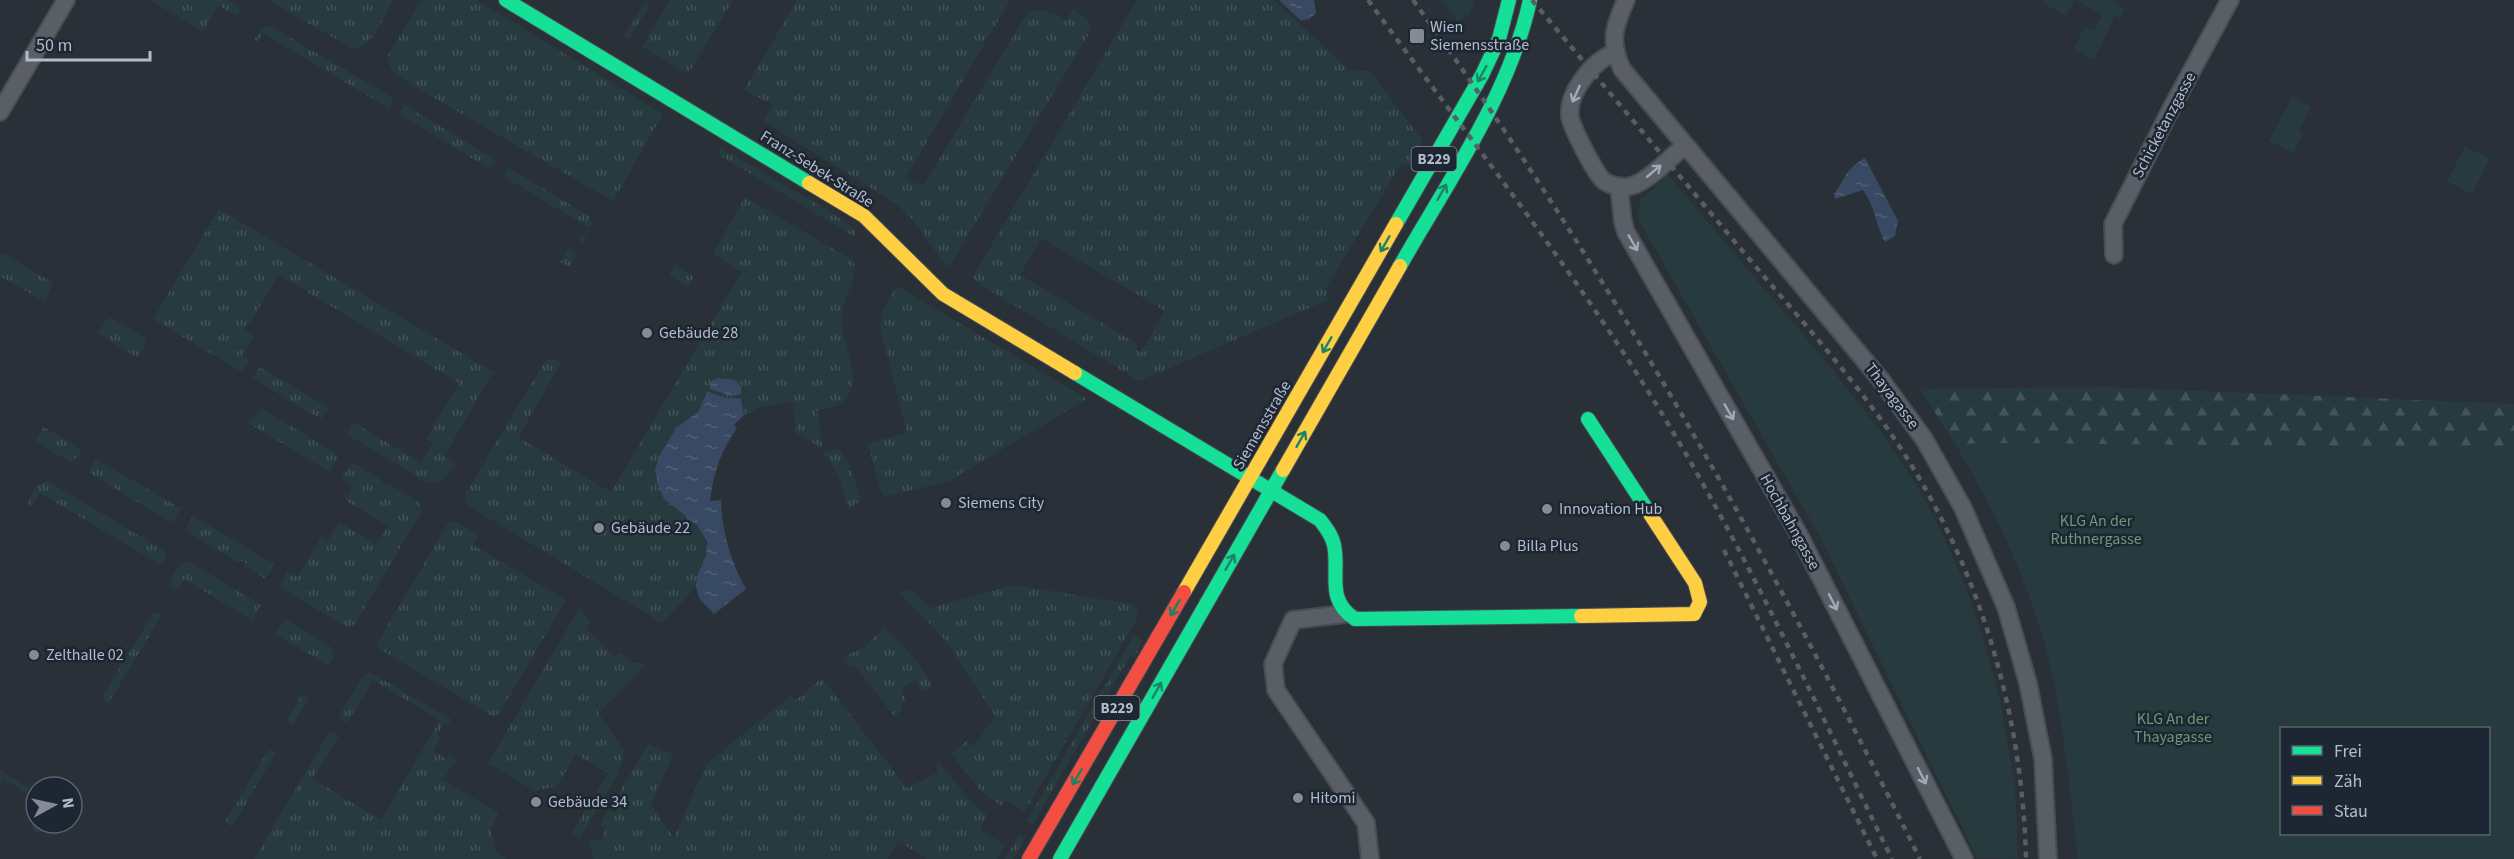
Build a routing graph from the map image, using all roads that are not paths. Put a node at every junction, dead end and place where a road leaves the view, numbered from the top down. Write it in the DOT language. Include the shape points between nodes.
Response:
graph roads {
  1 [pos="66,0"];
  2 [pos="506,0"];
  3 [pos="1509,0"];
  4 [pos="1530,0"];
  5 [pos="1626,0"];
  6 [pos="2230,0"];
  7 [pos="1615,53"];
  8 [pos="0,112"];
  9 [pos="1685,145"];
  10 [pos="1619,187"];
  11 [pos="2114,255"];
  12 [pos="1588,419"];
  13 [pos="1251,477"];
  14 [pos="1272,489"];
  15 [pos="1344,614"];
  16 [pos="1029,859"];
  17 [pos="1060,859"];
  18 [pos="1370,859"];
  19 [pos="1964,859"];
  20 [pos="2048,859"];
  1 -- 8 [label="street"];
  2 -- 13 [label="main road, Franz-Sebek-Straße" via="864,216 943,294"];
  3 -- 13 [label="main road, Siemensstraße / B229, one-way" via="1499,39 1482,75"];
  14 -- 4 [label="main road, B229, one-way" via="1496,98 1523,33"];
  5 -- 7 [label="street" via="1613,37"];
  6 -- 11 [label="street, Schicketanzgasse" via="2113,224"];
  7 -- 9 [label="street, Thayagasse" via="1622,69"];
  7 -- 10 [label="street, one-way" via="1594,64 1583,78 1570,115 1602,179"];
  10 -- 9 [label="street, one-way" via="1642,182"];
  9 -- 20 [label="street, Thayagasse" via="1881,380 1924,439 1963,508 2006,607 2028,683 2045,776"];
  10 -- 19 [label="street, Hochbahngasse, one-way" via="1626,232 1799,535"];
  12 -- 15 [label="main road" via="1695,583 1700,602 1694,614 1355,619"];
  13 -- 14 [label="main road, Franz-Sebek-Straße"];
  13 -- 16 [label="main road, Siemensstraße / B229, one-way"];
  14 -- 15 [label="main road, Franz-Sebek-Straße" via="1320,520 1329,532 1334,543 1336,596"];
  17 -- 14 [label="main road, B229, one-way"];
  15 -- 18 [label="street" via="1293,620 1273,664 1276,690 1366,823"];
}
